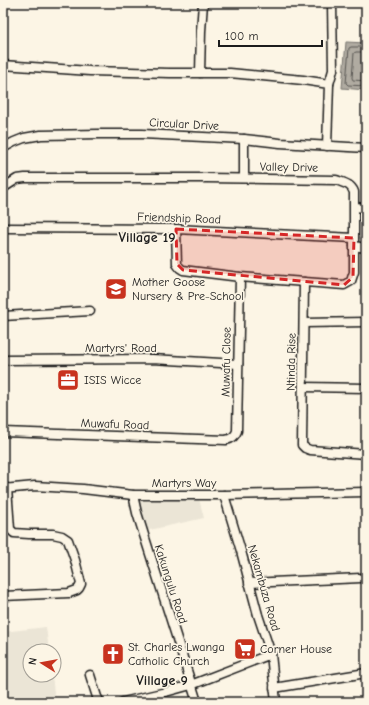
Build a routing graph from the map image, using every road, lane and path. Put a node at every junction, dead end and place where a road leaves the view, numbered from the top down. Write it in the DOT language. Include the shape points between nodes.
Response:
graph roads {
  1 [pos="203,3"];
  2 [pos="332,3"];
  3 [pos="3,65"];
  4 [pos="200,73"];
  5 [pos="329,84"];
  6 [pos="244,140"];
  7 [pos="328,146"];
  8 [pos="3,148"];
  9 [pos="366,148"];
  10 [pos="244,178"];
  11 [pos="3,188"];
  12 [pos="354,207"];
  13 [pos="366,208"];
  14 [pos="3,228"];
  15 [pos="176,229"];
  16 [pos="354,242"];
  17 [pos="366,248"];
  18 [pos="240,278"];
  19 [pos="304,282"];
  20 [pos="90,311"];
  21 [pos="3,316"];
  22 [pos="304,322"];
  23 [pos="366,322"];
  24 [pos="3,360"];
  25 [pos="238,364"];
  26 [pos="303,387"];
  27 [pos="366,388"];
  28 [pos="3,432"];
  29 [pos="226,440"];
  30 [pos="366,454"];
  31 [pos="5,489"];
  32 [pos="366,492"];
  33 [pos="133,495"];
  34 [pos="224,495"];
  35 [pos="366,578"];
  36 [pos="249,583"];
  37 [pos="3,596"];
  38 [pos="271,654"];
  39 [pos="366,673"];
  40 [pos="90,675"];
  41 [pos="191,685"];
  42 [pos="274,688"];
  43 [pos="100,702"];
  44 [pos="123,702"];
  45 [pos="196,702"];
  46 [pos="276,702"];
  1 -- 4 [label="street"];
  2 -- 5 [label="street" via="333,70"];
  3 -- 4 [label="street" via="90,71"];
  4 -- 5 [label="street" via="230,73"];
  5 -- 7 [label="street"];
  6 -- 7 [label="street, Circular Drive"];
  6 -- 8 [label="street, Circular Drive" via="135,134 41,135 24,138"];
  6 -- 10 [label="street"];
  7 -- 9 [label="street, Circular Drive"];
  10 -- 11 [label="street, Valley Drive" via="25,178 17,179"];
  10 -- 12 [label="street, Valley Drive" via="336,180 352,187"];
  12 -- 13 [label="street"];
  12 -- 16 [label="street, Valley Drive"];
  14 -- 15 [label="street, Friendship Road"];
  15 -- 16 [label="street, Friendship Road"];
  15 -- 18 [label="street, Valley Drive" via="177,264 180,268"];
  16 -- 17 [label="street, Friendship Road"];
  16 -- 19 [label="street, Valley Drive" via="354,272 348,283 344,285"];
  18 -- 19 [label="street, Valley Drive"];
  18 -- 25 [label="street, Muwafu Close"];
  19 -- 22 [label="street, Ntinda Rise"];
  20 -- 21 [label="street"];
  22 -- 23 [label="street"];
  22 -- 26 [label="street, Ntinda Rise"];
  24 -- 25 [label="street, Martyrs' Road" via="152,359"];
  25 -- 29 [label="street, Muwafu Close" via="237,431 236,435"];
  26 -- 27 [label="street"];
  26 -- 30 [label="street, Ntinda Rise" via="302,445 310,450"];
  28 -- 29 [label="street, Muwafu Road"];
  31 -- 33 [label="street, Martyrs Way" via="35,486"];
  31 -- 37 [label="street" via="10,529 14,533 53,534 68,540 81,584 77,590 69,593"];
  32 -- 34 [label="street, Martyrs Way"];
  33 -- 34 [label="street, Martyrs Way"];
  33 -- 41 [label="street, Kakungulu Road"];
  34 -- 36 [label="street, Nekambuza Road"];
  35 -- 36 [label="street"];
  36 -- 38 [label="street, Nekambuza Road"];
  38 -- 41 [label="street"];
  38 -- 42 [label="street, Nekambuza Road"];
  39 -- 42 [label="street"];
  40 -- 43 [label="street"];
  41 -- 44 [label="street"];
  41 -- 45 [label="street, Kakungulu Road"];
  42 -- 46 [label="street, Nekambuza Road"];
}
